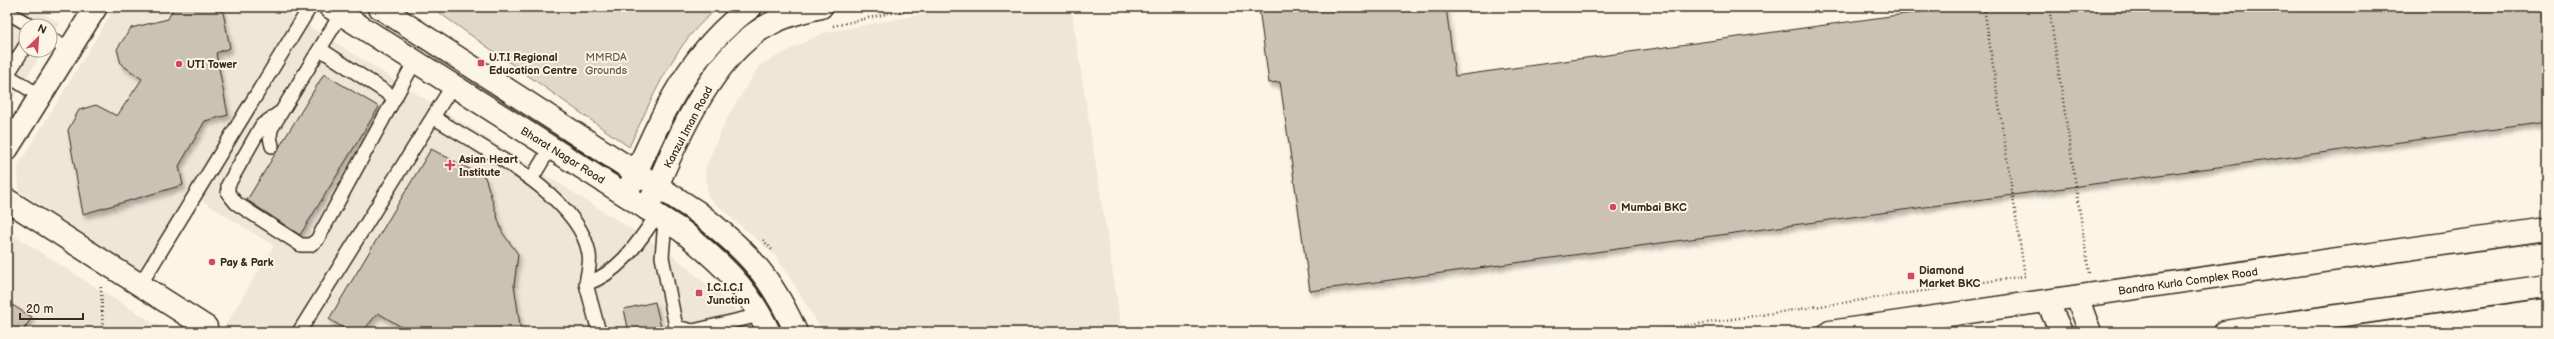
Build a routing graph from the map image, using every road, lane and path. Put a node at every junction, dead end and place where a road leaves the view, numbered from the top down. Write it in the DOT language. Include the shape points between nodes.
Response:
graph roads {
  1 [pos="96,7"];
  2 [pos="310,7"];
  3 [pos="378,7"];
  4 [pos="751,7"];
  5 [pos="821,7"];
  6 [pos="930,7"];
  7 [pos="1984,7"];
  8 [pos="2049,7"];
  9 [pos="335,11"];
  10 [pos="7,12"];
  11 [pos="18,18"];
  12 [pos="832,26"];
  13 [pos="58,43"];
  14 [pos="320,49"];
  15 [pos="69,51"];
  16 [pos="18,58"];
  17 [pos="415,61"];
  18 [pos="7,75"];
  19 [pos="453,85"];
  20 [pos="40,96"];
  21 [pos="395,98"];
  22 [pos="282,111"];
  23 [pos="433,117"];
  24 [pos="272,146"];
  25 [pos="550,148"];
  26 [pos="7,149"];
  27 [pos="636,173"];
  28 [pos="532,178"];
  29 [pos="657,186"];
  30 [pos="626,195"];
  31 [pos="7,200"];
  32 [pos="656,215"];
  33 [pos="2547,229"];
  34 [pos="758,235"];
  35 [pos="777,258"];
  36 [pos="100,259"];
  37 [pos="2090,278"];
  38 [pos="586,284"];
  39 [pos="140,285"];
  40 [pos="2547,286"];
  41 [pos="2077,297"];
  42 [pos="2047,301"];
  43 [pos="764,324"];
  44 [pos="206,327"];
  45 [pos="103,332"];
  46 [pos="300,332"];
  47 [pos="599,332"];
  48 [pos="796,332"];
  49 [pos="1644,332"];
  50 [pos="1830,332"];
  51 [pos="2061,332"];
  52 [pos="2090,332"];
  53 [pos="2225,332"];
  1 -- 15 [label="street"];
  2 -- 39 [label="lane"];
  3 -- 27 [label="street"];
  4 -- 27 [label="street" via="731,21 705,48 678,86"];
  5 -- 29 [label="street, Kanzul Iman Road" via="771,23 748,40 724,64 700,99"];
  6 -- 12 [label="path"];
  7 -- 49 [label="path" via="2025,276"];
  8 -- 37 [label="path"];
  9 -- 14 [label="lane"];
  9 -- 17 [label="street, Bharat Nagar Road"];
  10 -- 11 [label="lane"];
  13 -- 15 [label="lane"];
  14 -- 21 [label="lane"];
  14 -- 22 [label="lane"];
  15 -- 20 [label="street"];
  16 -- 18 [label="lane"];
  17 -- 19 [label="street, Bharat Nagar Road"];
  17 -- 21 [label="lane"];
  18 -- 20 [label="lane"];
  19 -- 23 [label="lane"];
  19 -- 25 [label="street, Bharat Nagar Road"];
  20 -- 26 [label="street"];
  21 -- 22 [label="lane" via="317,240 310,245 301,245 236,204 228,192 228,184 262,125"];
  22 -- 24 [label="lane" via="270,133"];
  23 -- 28 [label="lane"];
  23 -- 46 [label="lane"];
  25 -- 28 [label="lane"];
  25 -- 30 [label="street, Bharat Nagar Road"];
  27 -- 29 [label="street"];
  27 -- 30 [label="street"];
  28 -- 38 [label="lane" via="580,228 589,254"];
  29 -- 32 [label="street, Kanzul Iman Road"];
  29 -- 48 [label="street" via="696,211 736,243 766,276"];
  30 -- 32 [label="street, Bharat Nagar Road"];
  31 -- 36 [label="street"];
  32 -- 38 [label="lane" via="623,262 605,276"];
  32 -- 43 [label="street, Bharat Nagar Road" via="719,261 746,290"];
  32 -- 43 [label="lane" via="676,326 693,331"];
  33 -- 41 [label="street, Bandra Kurla Complex Road"];
  34 -- 35 [label="path" via="770,244"];
  36 -- 39 [label="street"];
  36 -- 45 [label="path"];
  38 -- 47 [label="lane"];
  39 -- 44 [label="street"];
  40 -- 53 [label="street"];
  41 -- 42 [label="street, Bandra Kurla Complex Road"];
  41 -- 52 [label="street"];
  42 -- 50 [label="street, Bandra Kurla Complex Road"];
  42 -- 51 [label="street"];
}
